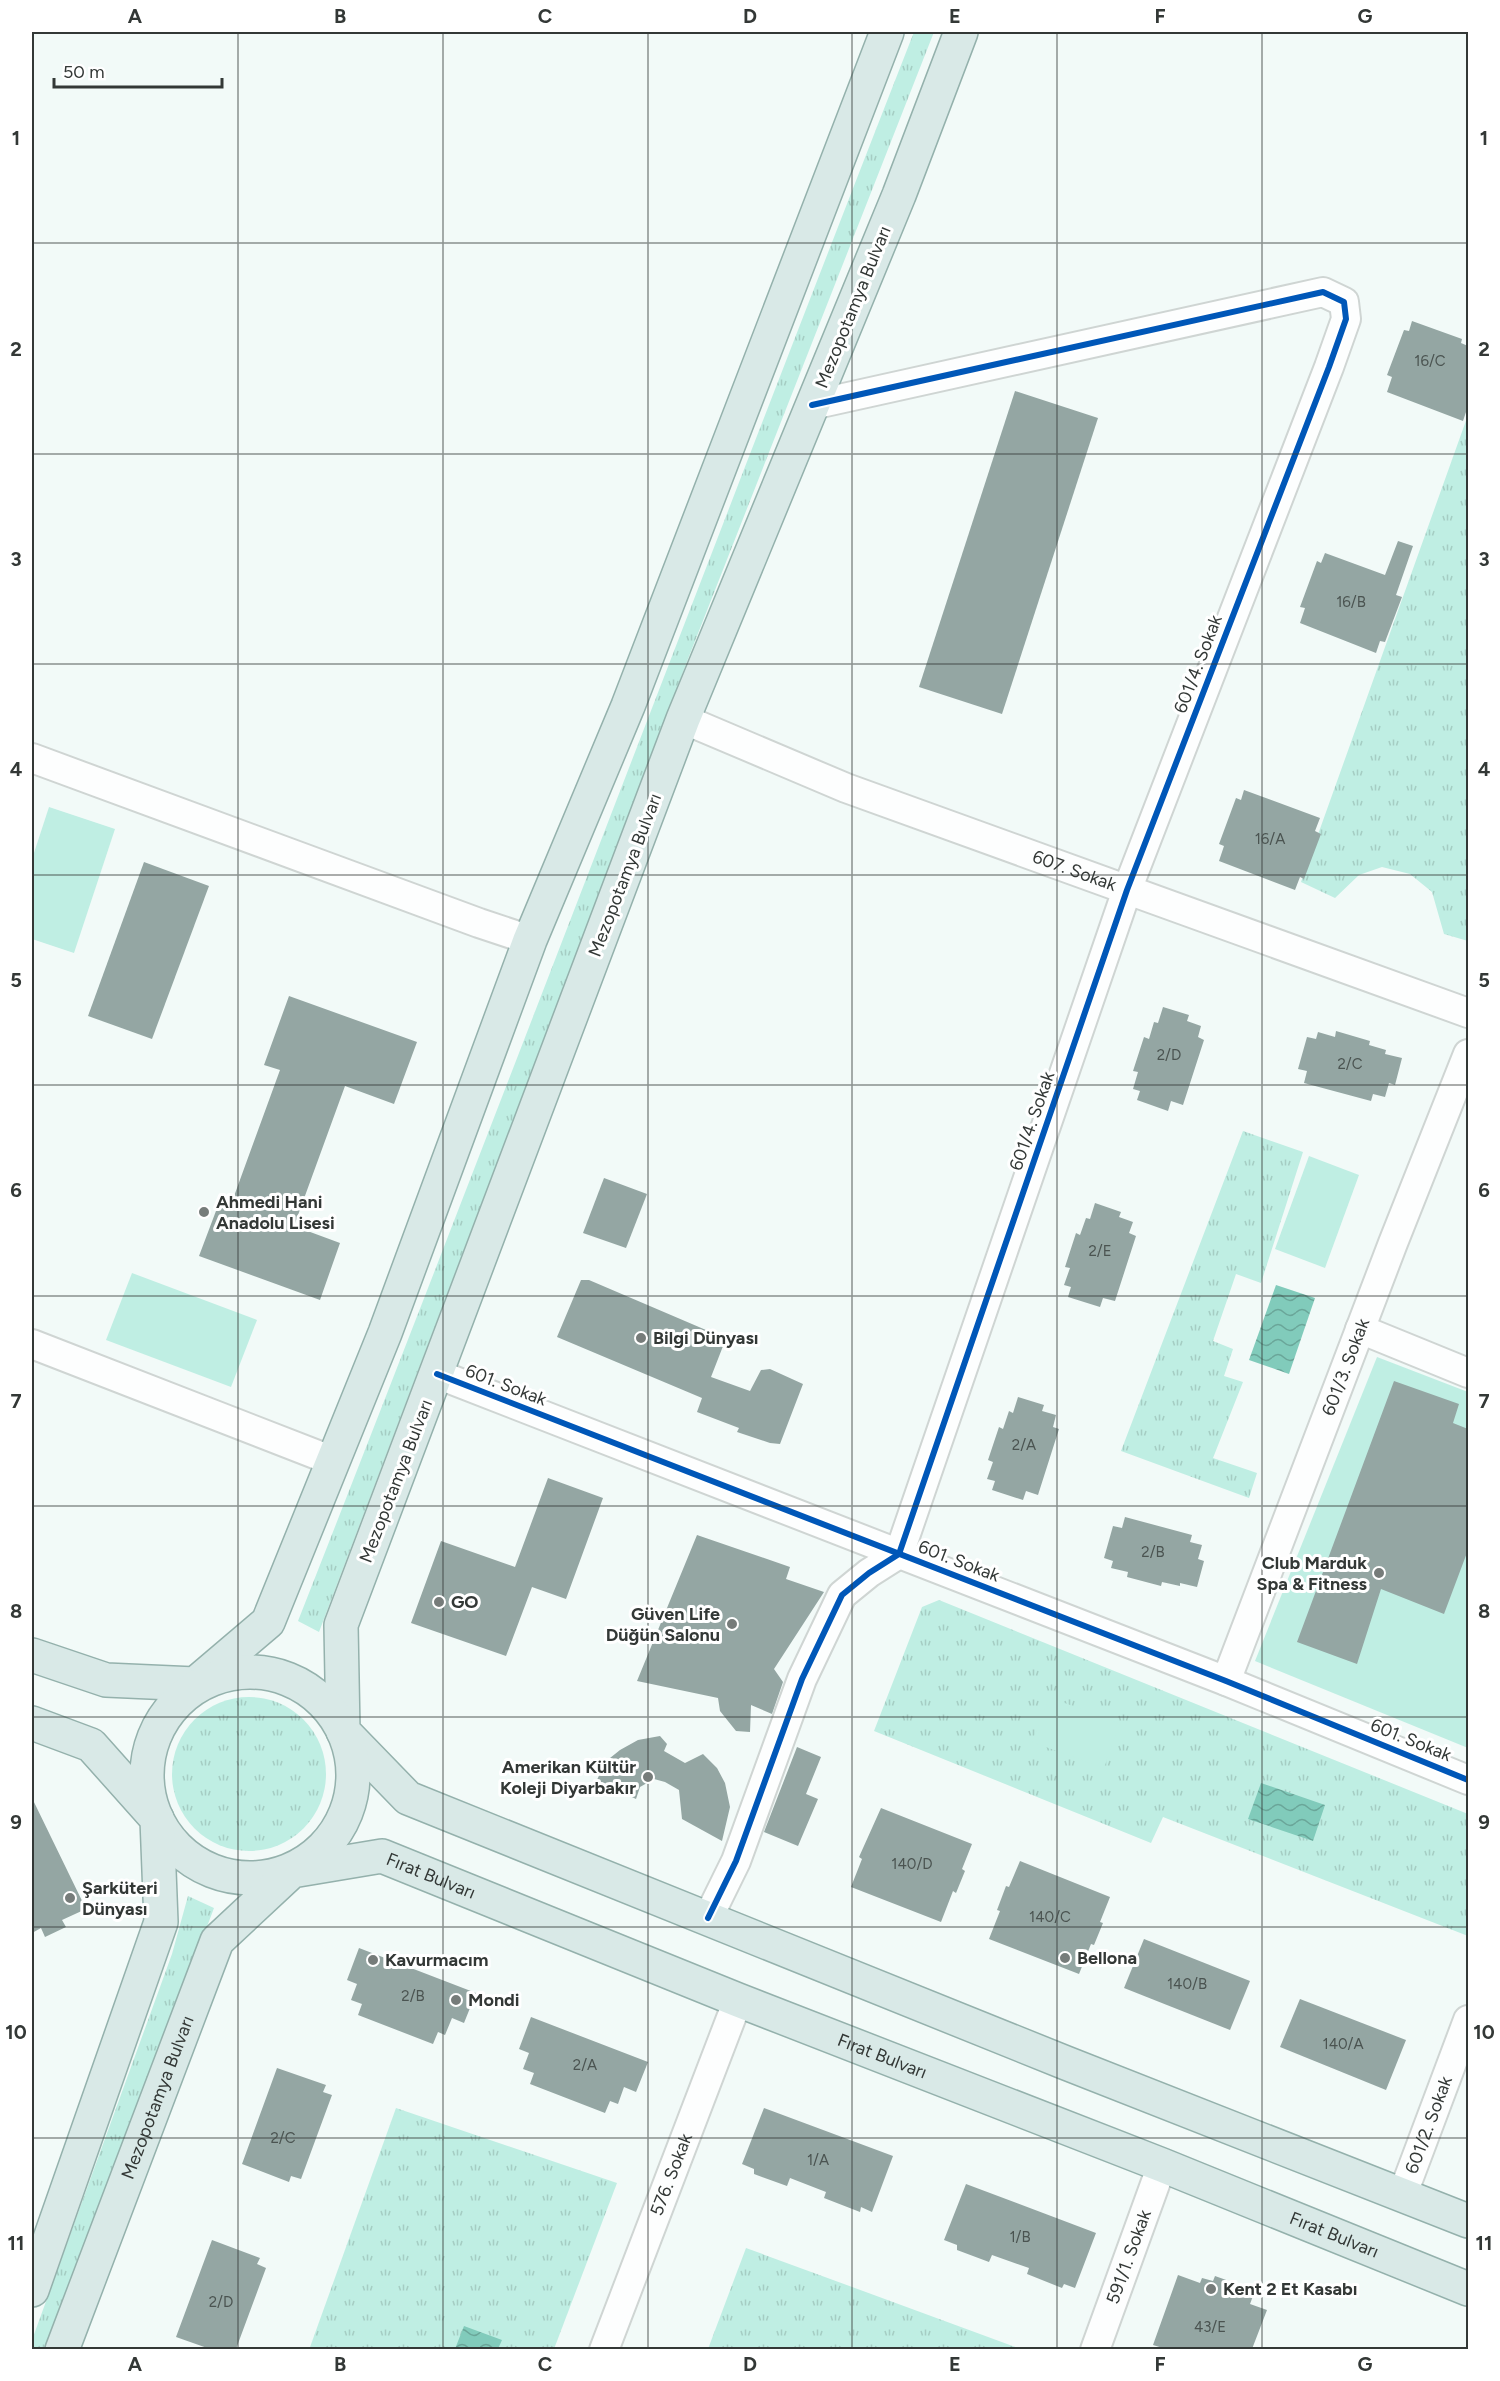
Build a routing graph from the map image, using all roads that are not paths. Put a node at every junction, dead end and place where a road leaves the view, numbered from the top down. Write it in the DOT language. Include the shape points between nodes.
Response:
graph roads {
  1 [pos="887,32"];
  2 [pos="961,32"];
  3 [pos="812,405"];
  4 [pos="683,719"];
  5 [pos="32,758"];
  6 [pos="1127,890"];
  7 [pos="530,940"];
  8 [pos="1468,1013"];
  9 [pos="1468,1054"];
  10 [pos="1360,1329"];
  11 [pos="32,1344"];
  12 [pos="1468,1373"];
  13 [pos="438,1374"];
  14 [pos="333,1461"];
  15 [pos="899,1554"];
  16 [pos="32,1655"];
  17 [pos="1226,1681"];
  18 [pos="195,1684"];
  19 [pos="32,1723"];
  20 [pos="343,1731"];
  21 [pos="1468,1780"];
  22 [pos="157,1819"];
  23 [pos="292,1871"];
  24 [pos="708,1918"];
  25 [pos="738,2000"];
  26 [pos="1468,2020"];
  27 [pos="1162,2165"];
  28 [pos="1402,2196"];
  29 [pos="1468,2221"];
  30 [pos="1468,2289"];
  31 [pos="32,2290"];
  32 [pos="62,2349"];
  33 [pos="604,2349"];
  34 [pos="1095,2349"];
  1 -- 7 [label="main road" via="628,706"];
  2 -- 3 [label="main road, Mezopotamya Bulvarı"];
  3 -- 4 [label="main road, Mezopotamya Bulvarı"];
  3 -- 6 [label="street, 601/4. Sokak" via="1323,292 1344,302 1346,319 1329,367"];
  4 -- 6 [label="street, 607. Sokak" via="846,788"];
  4 -- 13 [label="main road, Mezopotamya Bulvarı"];
  5 -- 7 [label="street"];
  6 -- 8 [label="street, 607. Sokak"];
  6 -- 15 [label="street, 601/4. Sokak"];
  7 -- 14 [label="main road" via="385,1333"];
  9 -- 10 [label="street, 601/3. Sokak"];
  10 -- 12 [label="street"];
  10 -- 17 [label="street, 601/3. Sokak"];
  11 -- 14 [label="street"];
  13 -- 15 [label="street, 601. Sokak"];
  13 -- 20 [label="main road, Mezopotamya Bulvarı" via="341,1625"];
  14 -- 18 [label="main road" via="268,1622"];
  15 -- 17 [label="street, 601. Sokak"];
  15 -- 24 [label="street" via="842,1594 802,1679 736,1861"];
  16 -- 18 [label="main road" via="106,1680"];
  17 -- 21 [label="street, 601. Sokak"];
  18 -- 20 [label="main road" via="230,1673 265,1672 286,1678 325,1702"];
  18 -- 22 [label="main road" via="174,1704 156,1730 147,1760 147,1791"];
  19 -- 22 [label="main road" via="91,1745"];
  20 -- 23 [label="main road" via="354,1762 353,1794 342,1825 322,1850"];
  20 -- 24 [label="main road" via="408,1798"];
  22 -- 23 [label="main road" via="175,1847 201,1866 232,1877 264,1878"];
  22 -- 31 [label="main road" via="161,1922"];
  23 -- 25 [label="main road, Fırat Bulvarı" via="382,1856"];
  23 -- 32 [label="main road, Mezopotamya Bulvarı" via="217,1941"];
  24 -- 28 [label="main road"];
  25 -- 27 [label="main road, Fırat Bulvarı"];
  25 -- 33 [label="street, 576. Sokak"];
  26 -- 28 [label="street, 601/2. Sokak"];
  27 -- 30 [label="main road, Fırat Bulvarı"];
  27 -- 34 [label="street, 591/1. Sokak"];
  28 -- 29 [label="main road"];
}
